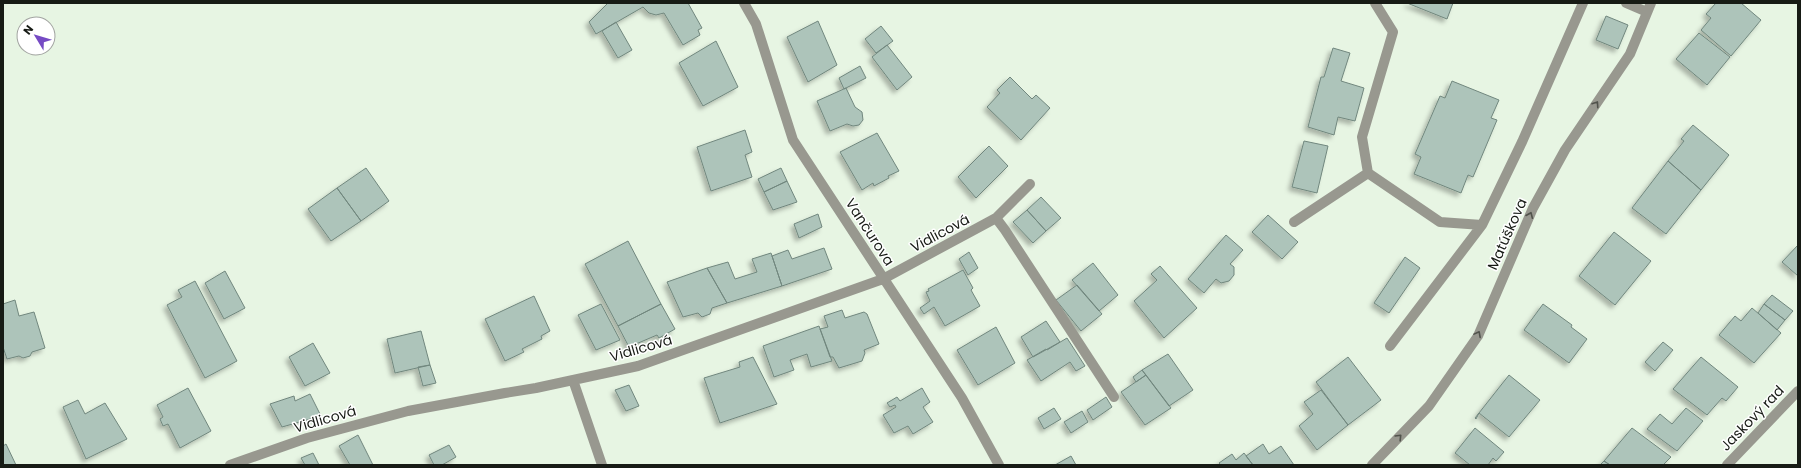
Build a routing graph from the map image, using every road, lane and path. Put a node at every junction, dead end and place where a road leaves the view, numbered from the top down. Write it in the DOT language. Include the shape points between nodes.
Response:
graph roads {
  1 [pos="744,3"];
  2 [pos="1375,3"];
  3 [pos="1583,3"];
  4 [pos="1626,3"];
  5 [pos="1649,7"];
  6 [pos="1368,172"];
  7 [pos="1030,184"];
  8 [pos="996,218"];
  9 [pos="1294,222"];
  10 [pos="1482,225"];
  11 [pos="884,279"];
  12 [pos="1390,346"];
  13 [pos="573,380"];
  14 [pos="1798,391"];
  15 [pos="1114,397"];
  16 [pos="230,465"];
  17 [pos="602,465"];
  18 [pos="999,465"];
  19 [pos="1372,465"];
  20 [pos="1726,465"];
  1 -- 11 [label="street, Vančurova" via="756,24 793,140"];
  2 -- 6 [label="street" via="1393,32 1362,137"];
  3 -- 10 [label="street" via="1522,142"];
  4 -- 5 [label="street"];
  19 -- 5 [label="street, Matúškova, one-way" via="1429,406 1478,336 1533,208 1565,150 1630,54"];
  6 -- 9 [label="street"];
  6 -- 10 [label="street" via="1440,222"];
  7 -- 8 [label="street, Vidlicová"];
  8 -- 11 [label="street, Vidlicová"];
  8 -- 15 [label="street"];
  10 -- 12 [label="street"];
  11 -- 13 [label="street, Vidlicová" via="638,366"];
  11 -- 18 [label="street, Vančurova" via="962,398"];
  13 -- 16 [label="street, Vidlicová" via="408,411 307,438"];
  13 -- 17 [label="street"];
  14 -- 20 [label="street, Jaskový rad"];
}
